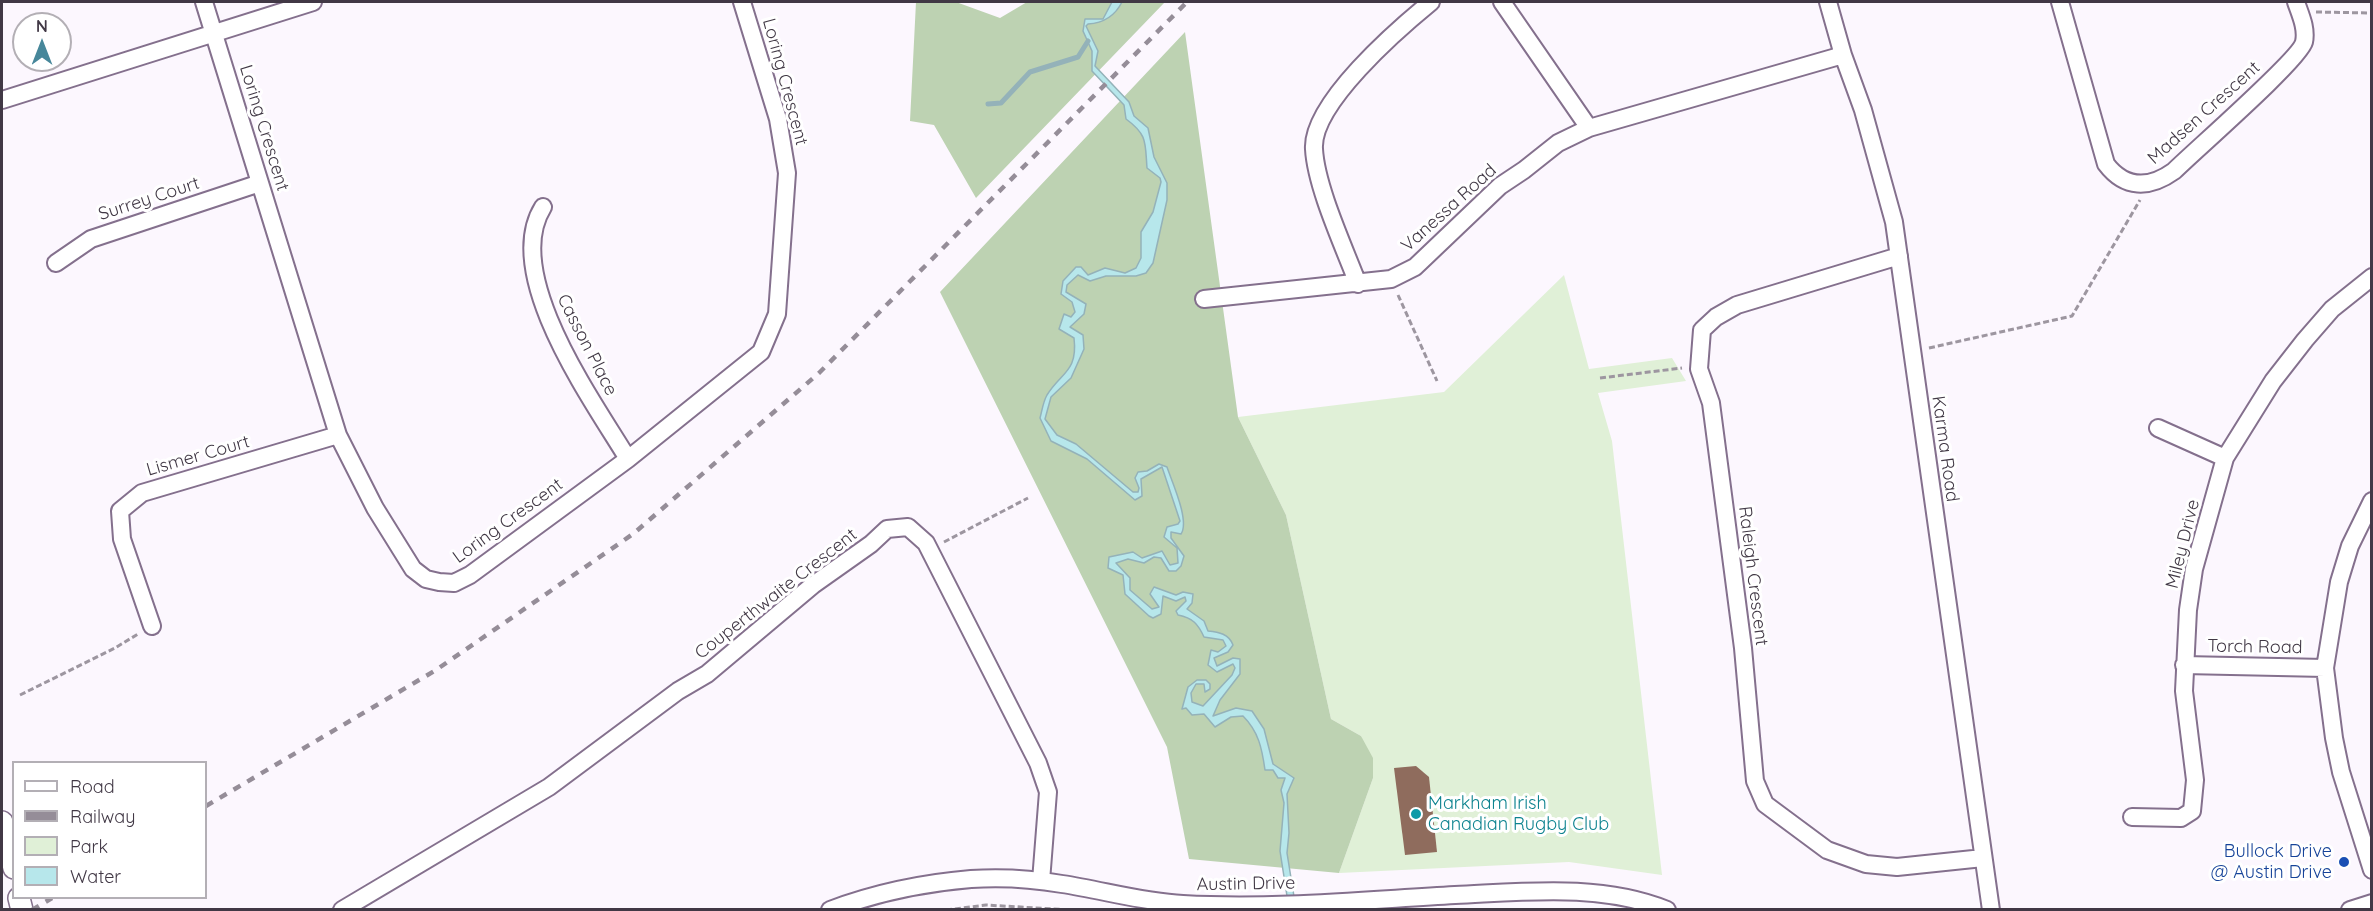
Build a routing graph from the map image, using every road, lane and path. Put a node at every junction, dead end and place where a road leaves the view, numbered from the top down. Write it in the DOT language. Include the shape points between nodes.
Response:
graph roads {
  1 [pos="204,2"];
  2 [pos="313,2"];
  3 [pos="742,2"];
  4 [pos="1431,2"];
  5 [pos="1502,2"];
  6 [pos="1828,2"];
  7 [pos="2060,2"];
  8 [pos="2297,7"];
  9 [pos="2372,13"];
  10 [pos="214,32"];
  11 [pos="1843,55"];
  12 [pos="2,100"];
  13 [pos="1589,128"];
  14 [pos="260,183"];
  15 [pos="2150,183"];
  16 [pos="543,207"];
  17 [pos="1899,256"];
  18 [pos="56,263"];
  19 [pos="2372,277"];
  20 [pos="1391,279"];
  21 [pos="1358,284"];
  22 [pos="1204,299"];
  23 [pos="1912,352"];
  24 [pos="1699,366"];
  25 [pos="1600,378"];
  26 [pos="1437,381"];
  27 [pos="2158,428"];
  28 [pos="338,435"];
  29 [pos="2225,458"];
  30 [pos="628,459"];
  31 [pos="1028,498"];
  32 [pos="2372,501"];
  33 [pos="929,550"];
  34 [pos="152,626"];
  35 [pos="2184,665"];
  36 [pos="2325,668"];
  37 [pos="20,695"];
  38 [pos="2132,817"];
  39 [pos="2,822"];
  40 [pos="1983,858"];
  41 [pos="12,860"];
  42 [pos="2372,870"];
  43 [pos="1041,881"];
  44 [pos="2372,903"];
  45 [pos="1037,908"];
  46 [pos="342,909"];
  47 [pos="830,909"];
  48 [pos="946,909"];
  49 [pos="1071,909"];
  50 [pos="1667,909"];
  51 [pos="1991,909"];
  52 [pos="2350,909"];
  1 -- 10 [label="street, Loring Crescent"];
  2 -- 10 [label="street"];
  3 -- 30 [label="street, Loring Crescent" via="778,119 786,166 777,314 761,352 753,360"];
  4 -- 21 [label="street" via="1338,91 1317,127 1313,148 1321,182"];
  5 -- 13 [label="street"];
  6 -- 11 [label="street, Karma Road"];
  7 -- 15 [label="street, Madsen Crescent" via="2106,164 2116,177"];
  8 -- 9 [label="path"];
  8 -- 15 [label="street, Madsen Crescent" via="2304,44 2174,171"];
  10 -- 12 [label="street"];
  10 -- 14 [label="street, Loring Crescent"];
  11 -- 13 [label="street, Vanessa Road"];
  11 -- 17 [label="street, Karma Road" via="1880,167"];
  13 -- 20 [label="street, Vanessa Road" via="1558,143 1500,186 1415,267"];
  14 -- 18 [label="street, Surrey Court" via="91,239"];
  14 -- 28 [label="street, Loring Crescent"];
  15 -- 23 [label="path" via="2072,316"];
  16 -- 30 [label="street, Casson Place" via="535,220 532,238 531,262 538,290 553,330"];
  17 -- 23 [label="street, Karma Road"];
  17 -- 24 [label="street, Raleigh Crescent" via="1737,305 1702,330"];
  19 -- 29 [label="street, Miley Drive" via="2332,309 2305,340 2273,381"];
  20 -- 21 [label="street, Vanessa Road"];
  20 -- 26 [label="path"];
  21 -- 22 [label="street, Vanessa Road"];
  23 -- 40 [label="street, Karma Road"];
  24 -- 25 [label="path"];
  24 -- 40 [label="street, Raleigh Crescent" via="1711,403 1743,648 1755,781 1765,804 1827,850 1866,864 1897,867"];
  27 -- 29 [label="street"];
  28 -- 30 [label="street, Loring Crescent" via="375,508 413,569 426,579 439,582 454,583 470,575"];
  28 -- 34 [label="street, Lismer Court" via="142,493 120,511 123,539"];
  29 -- 35 [label="street, Miley Drive" via="2194,569"];
  31 -- 33 [label="path"];
  32 -- 36 [label="street" via="2350,546 2339,582"];
  33 -- 43 [label="street, Couperthwaite Crescent" via="1038,763 1048,792"];
  33 -- 46 [label="street, Couperthwaite Crescent" via="908,527 887,529 707,674 678,691 549,787"];
  34 -- 37 [label="path"];
  35 -- 36 [label="street, Torch Road"];
  35 -- 38 [label="street, Miley Drive" via="2195,780 2192,811 2181,818"];
  36 -- 42 [label="street" via="2341,772"];
  39 -- 41 [label="main road"];
  40 -- 51 [label="street, Karma Road"];
  43 -- 47 [label="street, Austin Drive" via="974,879 903,888"];
  43 -- 50 [label="street, Austin Drive" via="1181,904 1293,904 1543,891 1605,895"];
  44 -- 52 [label="street"];
  45 -- 48 [label="path"];
  45 -- 49 [label="path"];
}
